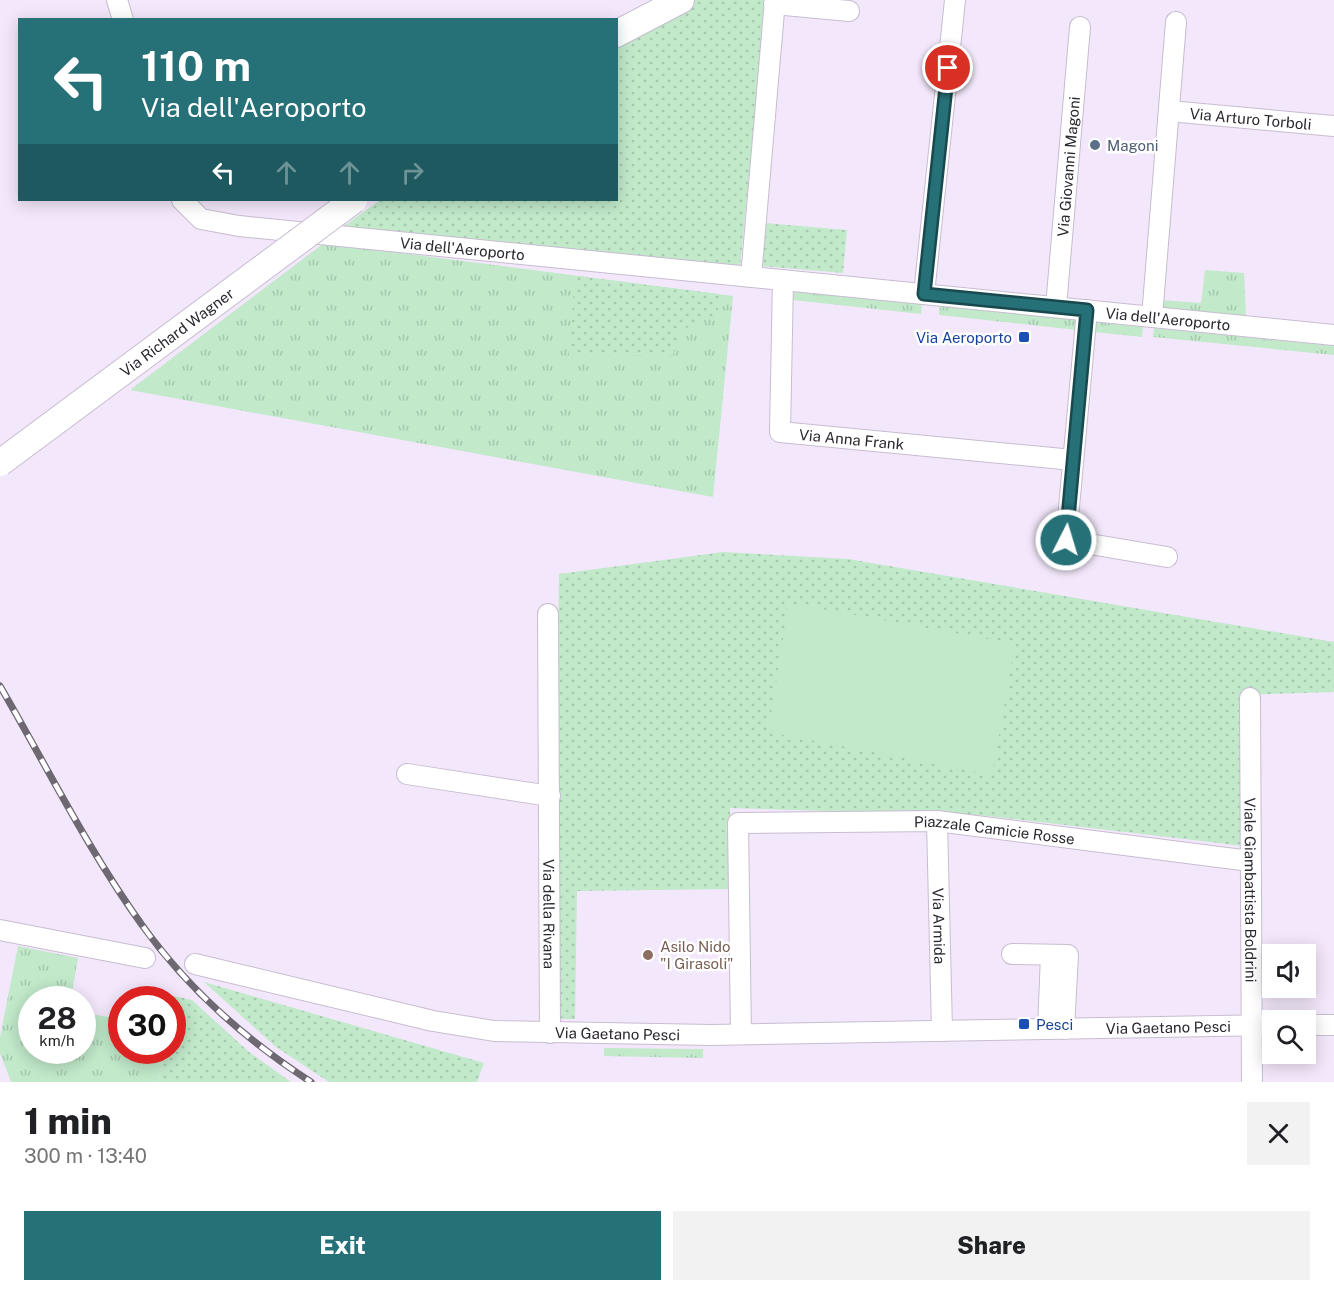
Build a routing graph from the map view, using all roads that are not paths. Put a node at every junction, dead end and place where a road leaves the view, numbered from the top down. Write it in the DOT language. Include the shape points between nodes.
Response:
graph roads {
  1 [pos="117,0"];
  2 [pos="646,0"];
  3 [pos="681,0"];
  4 [pos="955,0"];
  5 [pos="775,2"];
  6 [pos="849,11"];
  7 [pos="122,18"];
  8 [pos="613,18"];
  9 [pos="1176,22"];
  10 [pos="1080,27"];
  11 [pos="618,33"];
  12 [pos="1169,111"];
  13 [pos="1334,126"];
  14 [pos="183,201"];
  15 [pos="353,201"];
  16 [pos="751,277"];
  17 [pos="783,280"];
  18 [pos="924,294"];
  19 [pos="1056,307"];
  20 [pos="1087,310"];
  21 [pos="1152,317"];
  22 [pos="1334,335"];
  23 [pos="1073,460"];
  24 [pos="0,463"];
  25 [pos="1167,556"];
  26 [pos="548,614"];
  27 [pos="1250,698"];
  28 [pos="407,774"];
  29 [pos="550,796"];
  30 [pos="937,821"];
  31 [pos="1250,861"];
  32 [pos="0,930"];
  33 [pos="1012,954"];
  34 [pos="145,958"];
  35 [pos="195,964"];
  36 [pos="1250,1025"];
  37 [pos="1262,1025"];
  38 [pos="1316,1025"];
  39 [pos="1334,1025"];
  40 [pos="1056,1029"];
  41 [pos="942,1031"];
  42 [pos="550,1033"];
  43 [pos="741,1034"];
  44 [pos="1252,1082"];
  1 -- 7 [label="street"];
  2 -- 8 [label="main road"];
  3 -- 11 [label="main road"];
  4 -- 18 [label="street"];
  5 -- 6 [label="street"];
  5 -- 16 [label="street"];
  9 -- 12 [label="street"];
  10 -- 19 [label="street, Via Giovanni Magoni"];
  12 -- 13 [label="street, Via Arturo Torboli"];
  12 -- 21 [label="street"];
  14 -- 16 [label="street, Via dell'Aeroporto" via="201,219 229,225"];
  15 -- 24 [label="main road, Via Richard Wagner, bridge"];
  16 -- 17 [label="street, Via dell'Aeroporto"];
  17 -- 18 [label="street, Via dell'Aeroporto"];
  17 -- 23 [label="street, Via Anna Frank" via="780,432"];
  18 -- 19 [label="street, Via dell'Aeroporto"];
  19 -- 20 [label="street, Via dell'Aeroporto"];
  20 -- 21 [label="street, Via dell'Aeroporto"];
  20 -- 23 [label="street"];
  21 -- 22 [label="street, Via dell'Aeroporto"];
  23 -- 25 [label="street" via="1066,540"];
  26 -- 29 [label="street, Via della Rivana"];
  27 -- 31 [label="street, Viale Giambattista Boldrini"];
  28 -- 29 [label="street"];
  29 -- 42 [label="street, Via della Rivana"];
  30 -- 31 [label="street, Piazzale Camicie Rosse"];
  30 -- 41 [label="street, Via Armida"];
  30 -- 43 [label="street, Piazzale Camicie Rosse" via="738,823"];
  31 -- 36 [label="street, Viale Giambattista Boldrini"];
  32 -- 34 [label="street"];
  33 -- 40 [label="street" via="1068,955"];
  35 -- 42 [label="street, Via Gaetano Pesci" via="433,1022 494,1031"];
  36 -- 37 [label="street, Via Gaetano Pesci"];
  36 -- 40 [label="street, Via Gaetano Pesci"];
  36 -- 44 [label="street, Viale Giambattista Boldrini"];
  38 -- 39 [label="street"];
  40 -- 41 [label="street, Via Gaetano Pesci"];
  41 -- 43 [label="street, Via Gaetano Pesci"];
  42 -- 43 [label="street, Via Gaetano Pesci"];
}
